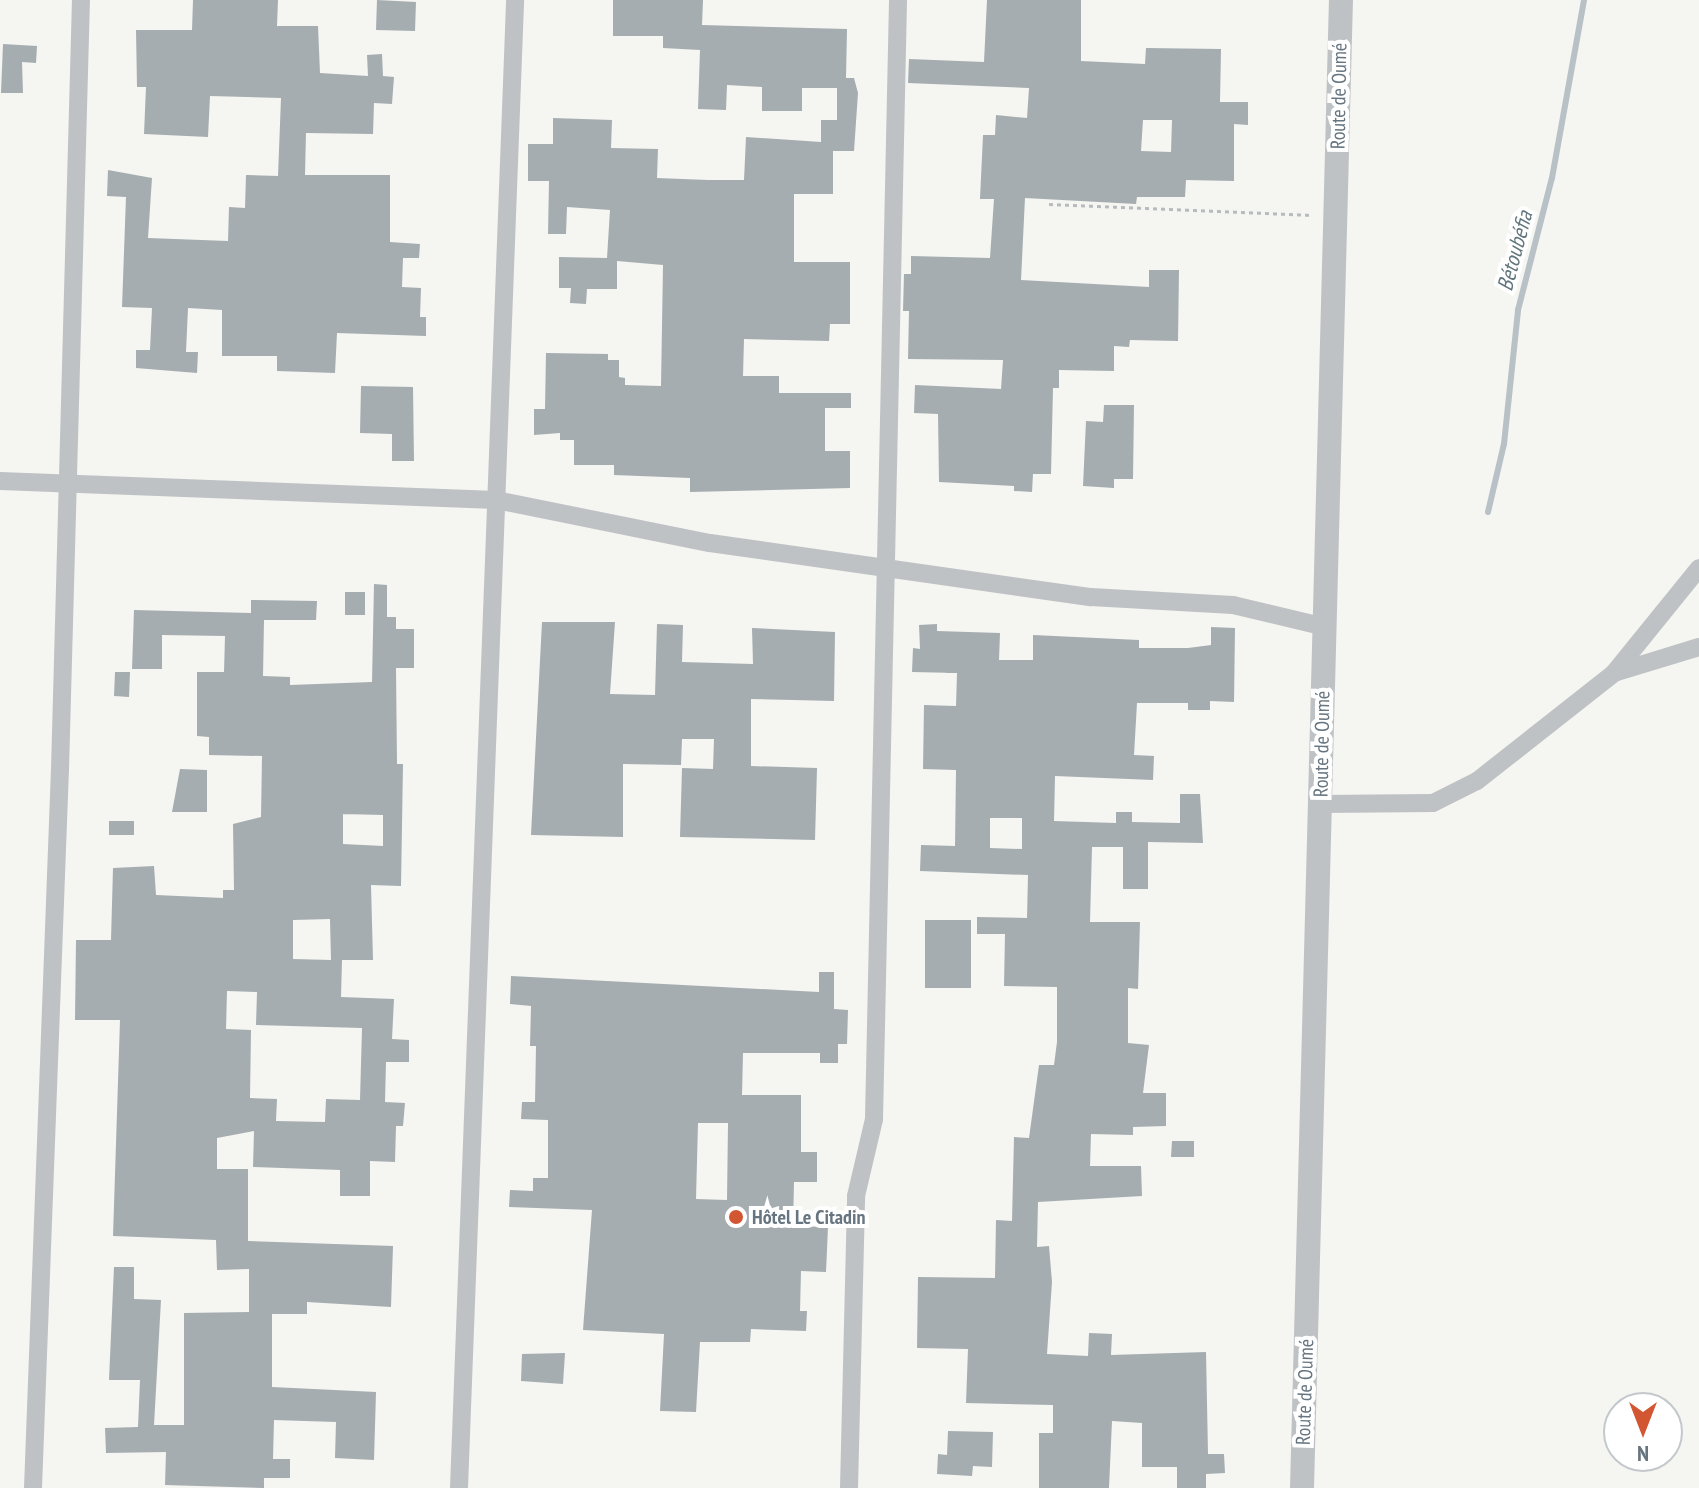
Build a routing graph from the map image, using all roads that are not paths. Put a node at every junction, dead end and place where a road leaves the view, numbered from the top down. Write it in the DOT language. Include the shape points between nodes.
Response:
graph roads {
  1 [pos="81,0"];
  2 [pos="515,0"];
  3 [pos="898,0"];
  4 [pos="1341,0"];
  5 [pos="0,481"];
  6 [pos="68,481"];
  7 [pos="496,500"];
  8 [pos="1699,568"];
  9 [pos="886,570"];
  10 [pos="1325,627"];
  11 [pos="1699,647"];
  12 [pos="1614,673"];
  13 [pos="1320,804"];
  14 [pos="33,1488"];
  15 [pos="459,1488"];
  16 [pos="849,1488"];
  17 [pos="1302,1488"];
  1 -- 6 [label="street"];
  2 -- 7 [label="street"];
  3 -- 9 [label="street"];
  4 -- 10 [label="street, Route de Oumé"];
  5 -- 6 [label="street"];
  6 -- 7 [label="street"];
  6 -- 14 [label="street"];
  7 -- 9 [label="street" via="710,543"];
  7 -- 15 [label="street"];
  8 -- 12 [label="street"];
  9 -- 10 [label="street" via="1091,597 1233,605"];
  9 -- 16 [label="street" via="874,1119 856,1196"];
  10 -- 13 [label="street, Route de Oumé"];
  11 -- 12 [label="street"];
  12 -- 13 [label="street" via="1477,781 1433,803"];
  13 -- 17 [label="street, Route de Oumé"];
}
